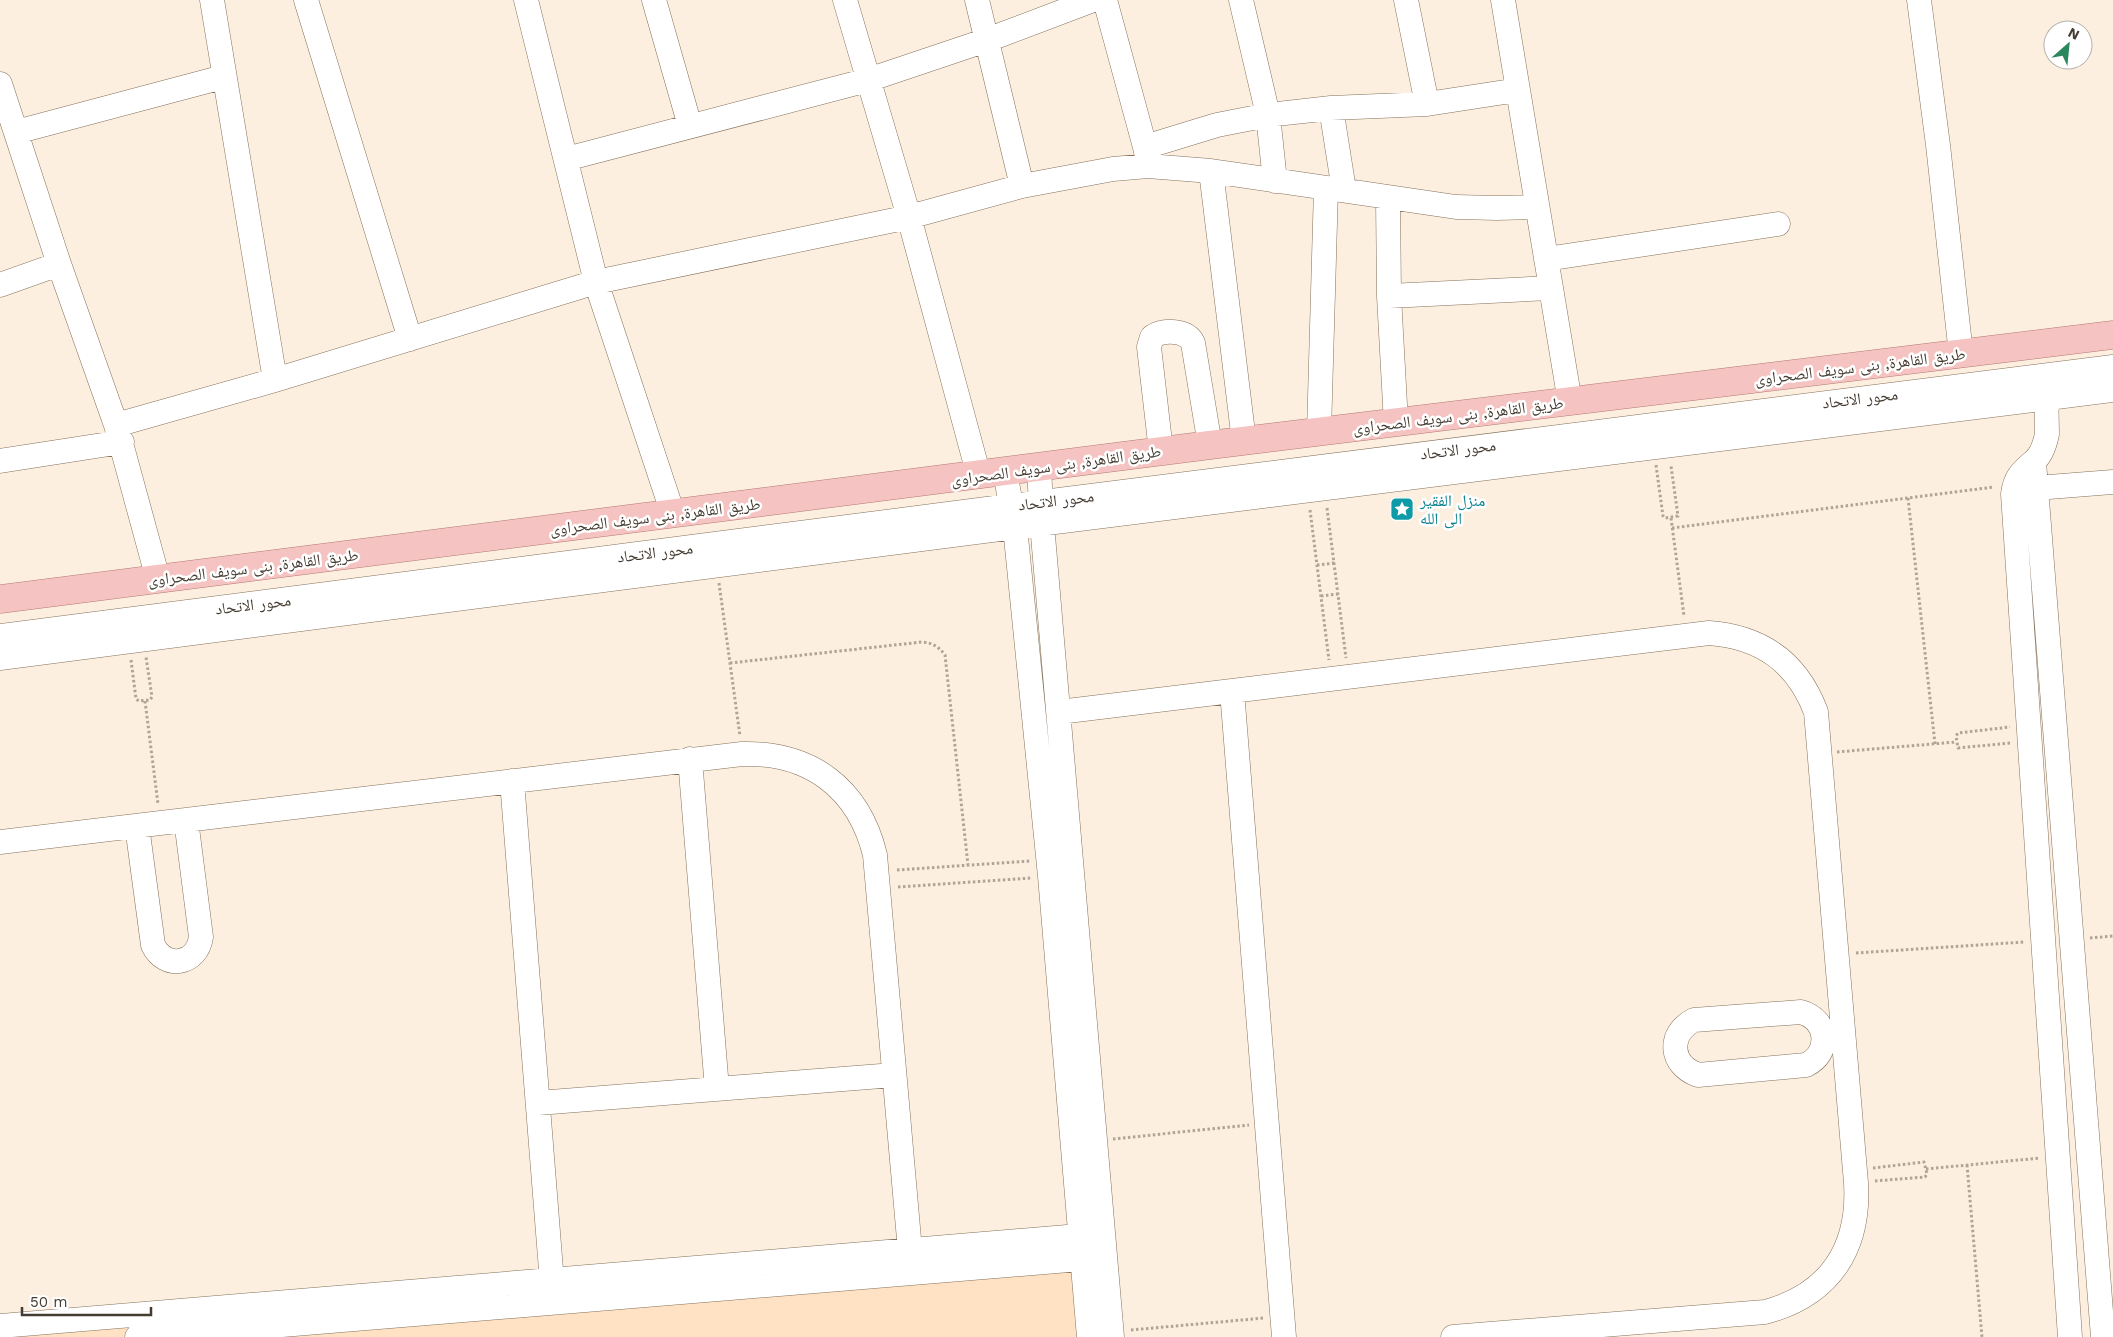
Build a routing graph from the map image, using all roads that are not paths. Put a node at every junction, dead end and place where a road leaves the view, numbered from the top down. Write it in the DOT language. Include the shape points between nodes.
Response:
graph roads {
  1 [pos="212,0"];
  2 [pos="306,0"];
  3 [pos="526,0"];
  4 [pos="654,0"];
  5 [pos="845,0"];
  6 [pos="977,0"];
  7 [pos="1093,0"];
  8 [pos="1104,0"];
  9 [pos="1241,0"];
  10 [pos="1406,0"];
  11 [pos="1503,0"];
  12 [pos="1919,0"];
  13 [pos="987,40"];
  14 [pos="224,77"];
  15 [pos="868,80"];
  16 [pos="0,84"];
  17 [pos="1518,90"];
  18 [pos="1427,104"];
  19 [pos="1331,108"];
  20 [pos="1268,115"];
  21 [pos="690,126"];
  22 [pos="16,132"];
  23 [pos="1147,156"];
  24 [pos="566,159"];
  25 [pos="1211,171"];
  26 [pos="1275,181"];
  27 [pos="1022,186"];
  28 [pos="1335,189"];
  29 [pos="1388,198"];
  30 [pos="1537,207"];
  31 [pos="909,217"];
  32 [pos="1778,224"];
  33 [pos="1546,259"];
  34 [pos="59,264"];
  35 [pos="596,282"];
  36 [pos="0,285"];
  37 [pos="1550,288"];
  38 [pos="1389,296"];
  39 [pos="2113,335"];
  40 [pos="410,339"];
  41 [pos="2046,344"];
  42 [pos="1961,354"];
  43 [pos="2113,367"];
  44 [pos="2046,375"];
  45 [pos="275,380"];
  46 [pos="2113,390"];
  47 [pos="2047,398"];
  48 [pos="1570,402"];
  49 [pos="1396,423"];
  50 [pos="1318,432"];
  51 [pos="119,434"];
  52 [pos="1244,440"];
  53 [pos="1210,445"];
  54 [pos="1160,451"];
  55 [pos="0,461"];
  56 [pos="1039,468"];
  57 [pos="992,474"];
  58 [pos="2113,482"];
  59 [pos="2025,486"];
  60 [pos="1042,513"];
  61 [pos="673,514"];
  62 [pos="1013,516"];
  63 [pos="158,579"];
  64 [pos="0,599"];
  65 [pos="0,636"];
  66 [pos="0,658"];
  67 [pos="1232,691"];
  68 [pos="1060,712"];
  69 [pos="690,760"];
  70 [pos="512,781"];
  71 [pos="186,820"];
  72 [pos="137,826"];
  73 [pos="0,842"];
  74 [pos="1834,1038"];
  75 [pos="894,1075"];
  76 [pos="717,1089"];
  77 [pos="538,1103"];
  78 [pos="1092,1235"];
  79 [pos="910,1250"];
  80 [pos="1094,1258"];
  81 [pos="912,1273"];
  82 [pos="553,1291"];
  83 [pos="0,1326"];
  84 [pos="1283,1326"];
  85 [pos="1104,1335"];
  86 [pos="137,1337"];
  87 [pos="1453,1337"];
  88 [pos="2070,1337"];
  89 [pos="2103,1337"];
  1 -- 14 [label="street"];
  2 -- 40 [label="street"];
  3 -- 24 [label="street"];
  4 -- 21 [label="street"];
  5 -- 15 [label="street"];
  6 -- 13 [label="street"];
  7 -- 13 [label="street"];
  8 -- 23 [label="street"];
  9 -- 20 [label="street"];
  10 -- 18 [label="street"];
  11 -- 17 [label="street"];
  12 -- 42 [label="street"];
  13 -- 15 [label="street"];
  13 -- 27 [label="street"];
  14 -- 22 [label="street"];
  14 -- 45 [label="street"];
  15 -- 21 [label="street"];
  15 -- 31 [label="street"];
  16 -- 22 [label="street"];
  17 -- 18 [label="street"];
  17 -- 30 [label="street"];
  18 -- 19 [label="street"];
  19 -- 20 [label="street"];
  19 -- 28 [label="street"];
  20 -- 23 [label="street" via="1217,125"];
  20 -- 26 [label="street"];
  21 -- 24 [label="street"];
  22 -- 34 [label="street"];
  23 -- 25 [label="street"];
  23 -- 27 [label="street" via="1113,169"];
  24 -- 35 [label="street"];
  25 -- 26 [label="street"];
  25 -- 52 [label="street"];
  26 -- 28 [label="street"];
  27 -- 31 [label="street"];
  28 -- 29 [label="street"];
  28 -- 50 [label="street"];
  29 -- 30 [label="street" via="1456,207"];
  29 -- 38 [label="street"];
  30 -- 33 [label="street"];
  31 -- 35 [label="street"];
  31 -- 57 [label="street"];
  32 -- 33 [label="street"];
  33 -- 37 [label="street"];
  34 -- 36 [label="street"];
  34 -- 51 [label="street"];
  35 -- 40 [label="street"];
  35 -- 61 [label="street"];
  37 -- 38 [label="street"];
  37 -- 48 [label="street"];
  38 -- 49 [label="street"];
  39 -- 41 [label="main road, طريق القاهرة, بنى سويف الصحراوى"];
  40 -- 45 [label="street"];
  41 -- 42 [label="main road, طريق القاهرة, بنى سويف الصحراوى"];
  41 -- 44 [label="street"];
  42 -- 48 [label="main road, طريق القاهرة, بنى سويف الصحراوى"];
  43 -- 44 [label="street, محور الاتحاد"];
  44 -- 47 [label="street"];
  44 -- 60 [label="street, محور الاتحاد"];
  45 -- 51 [label="street"];
  46 -- 47 [label="street, محور الاتحاد"];
  47 -- 59 [label="street" via="2047,434 2034,462 2020,473"];
  47 -- 60 [label="street, محور الاتحاد" via="1316,490"];
  48 -- 49 [label="main road, طريق القاهرة, بنى سويف الصحراوى"];
  49 -- 50 [label="main road, طريق القاهرة, بنى سويف الصحراوى"];
  50 -- 52 [label="main road, طريق القاهرة, بنى سويف الصحراوى"];
  51 -- 55 [label="street"];
  51 -- 63 [label="street"];
  52 -- 53 [label="main road, طريق القاهرة, بنى سويف الصحراوى"];
  53 -- 54 [label="main road, طريق القاهرة, بنى سويف الصحراوى"];
  53 -- 54 [label="street" via="1194,343 1182,333 1159,334 1152,337 1149,347"];
  54 -- 56 [label="main road, طريق القاهرة, بنى سويف الصحراوى"];
  56 -- 57 [label="main road, طريق القاهرة, بنى سويف الصحراوى"];
  56 -- 60 [label="street"];
  57 -- 61 [label="main road, طريق القاهرة, بنى سويف الصحراوى"];
  57 -- 62 [label="street"];
  58 -- 59 [label="street"];
  59 -- 88 [label="street" via="2013,494"];
  59 -- 89 [label="street"];
  60 -- 62 [label="street, محور الاتحاد"];
  60 -- 68 [label="street"];
  61 -- 63 [label="main road, طريق القاهرة, بنى سويف الصحراوى"];
  62 -- 65 [label="street, محور الاتحاد"];
  62 -- 66 [label="street, محور الاتحاد" via="717,566"];
  62 -- 78 [label="street" via="1049,868"];
  63 -- 64 [label="main road, طريق القاهرة, بنى سويف الصحراوى"];
  67 -- 68 [label="street"];
  67 -- 74 [label="street" via="1709,633 1740,638 1769,650 1803,683 1816,712 1838,955"];
  67 -- 84 [label="street"];
  68 -- 78 [label="street" via="1095,1141"];
  69 -- 70 [label="street"];
  69 -- 75 [label="street" via="742,754 792,760 822,774 857,809 875,855"];
  69 -- 76 [label="street"];
  70 -- 71 [label="street"];
  70 -- 77 [label="street"];
  71 -- 72 [label="street"];
  71 -- 72 [label="street" via="201,937 197,950 181,962 161,957 153,945"];
  72 -- 73 [label="street"];
  74 -- 74 [label="street" via="1817,1021 1801,1012 1694,1020 1682,1028 1675,1048 1684,1068 1698,1075 1806,1065"];
  74 -- 87 [label="street" via="1855,1176 1856,1218 1845,1251 1825,1280 1797,1300 1765,1312"];
  75 -- 76 [label="street"];
  75 -- 79 [label="street"];
  76 -- 77 [label="street"];
  77 -- 82 [label="street"];
  78 -- 79 [label="street"];
  78 -- 80 [label="street"];
  79 -- 81 [label="street"];
  79 -- 82 [label="street"];
  80 -- 81 [label="street"];
  80 -- 85 [label="street"];
  81 -- 82 [label="street"];
  82 -- 83 [label="street"];
  82 -- 86 [label="street"];
}
